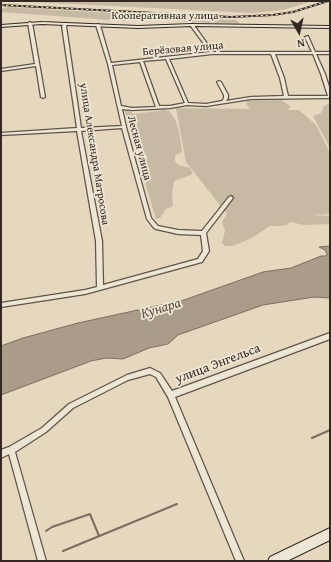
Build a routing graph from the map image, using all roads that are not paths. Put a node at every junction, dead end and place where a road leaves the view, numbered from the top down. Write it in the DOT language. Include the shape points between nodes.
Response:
graph roads {
  1 [pos="30,23"];
  2 [pos="66,24"];
  3 [pos="98,25"];
  4 [pos="192,25"];
  5 [pos="1,26"];
  6 [pos="330,27"];
  7 [pos="307,37"];
  8 [pos="330,53"];
  9 [pos="212,54"];
  10 [pos="273,54"];
  11 [pos="315,54"];
  12 [pos="168,59"];
  13 [pos="141,61"];
  14 [pos="110,64"];
  15 [pos="37,65"];
  16 [pos="1,70"];
  17 [pos="323,74"];
  18 [pos="330,74"];
  19 [pos="219,82"];
  20 [pos="330,96"];
  21 [pos="44,97"];
  22 [pos="286,97"];
  23 [pos="224,101"];
  24 [pos="187,104"];
  25 [pos="119,107"];
  26 [pos="158,108"];
  27 [pos="124,127"];
  28 [pos="80,131"];
  29 [pos="1,134"];
  30 [pos="231,198"];
  31 [pos="203,233"];
  32 [pos="100,288"];
  33 [pos="1,305"];
  34 [pos="330,336"];
  35 [pos="171,395"];
  36 [pos="11,450"];
  37 [pos="1,454"];
  38 [pos="330,534"];
  39 [pos="42,561"];
  40 [pos="240,561"];
  41 [pos="274,561"];
  1 -- 2 [label="main road, Кооперативная улица"];
  1 -- 5 [label="main road, Кооперативная улица"];
  1 -- 15 [label="street"];
  2 -- 3 [label="main road, Кооперативная улица"];
  2 -- 28 [label="street, улица Александра Матросова" via="64,26"];
  3 -- 4 [label="main road, Кооперативная улица"];
  3 -- 14 [label="street, Лесная улица"];
  4 -- 6 [label="main road, Кооперативная улица"];
  4 -- 9 [label="street"];
  7 -- 11 [label="street"];
  8 -- 11 [label="street, Берёзовая улица"];
  9 -- 10 [label="street, Берёзовая улица"];
  9 -- 12 [label="street, Берёзовая улица"];
  10 -- 11 [label="street, Берёзовая улица"];
  10 -- 22 [label="street"];
  11 -- 17 [label="street"];
  12 -- 13 [label="street, Берёзовая улица"];
  12 -- 24 [label="street"];
  13 -- 14 [label="street, Берёзовая улица"];
  13 -- 26 [label="street"];
  14 -- 25 [label="street, Лесная улица"];
  15 -- 16 [label="street"];
  15 -- 21 [label="street"];
  17 -- 18 [label="street"];
  17 -- 20 [label="street"];
  19 -- 23 [label="street" via="226,95"];
  20 -- 22 [label="street"];
  22 -- 23 [label="street"];
  23 -- 24 [label="street" via="219,104"];
  24 -- 26 [label="street"];
  25 -- 26 [label="street"];
  25 -- 27 [label="street, Лесная улица"];
  27 -- 28 [label="street"];
  27 -- 31 [label="street, Лесная улица" via="149,218 156,227 178,232"];
  28 -- 29 [label="street"];
  28 -- 32 [label="street, улица Александра Матросова" via="99,241"];
  30 -- 31 [label="street"];
  31 -- 32 [label="street" via="206,251 200,261"];
  32 -- 33 [label="street"];
  34 -- 35 [label="street, улица Энгельса"];
  35 -- 36 [label="street, улица Энгельса" via="158,374 150,371 127,378 71,406 44,430"];
  35 -- 40 [label="street"];
  36 -- 37 [label="street, улица Энгельса"];
  36 -- 39 [label="street"];
  38 -- 41 [label="main road"];
}
